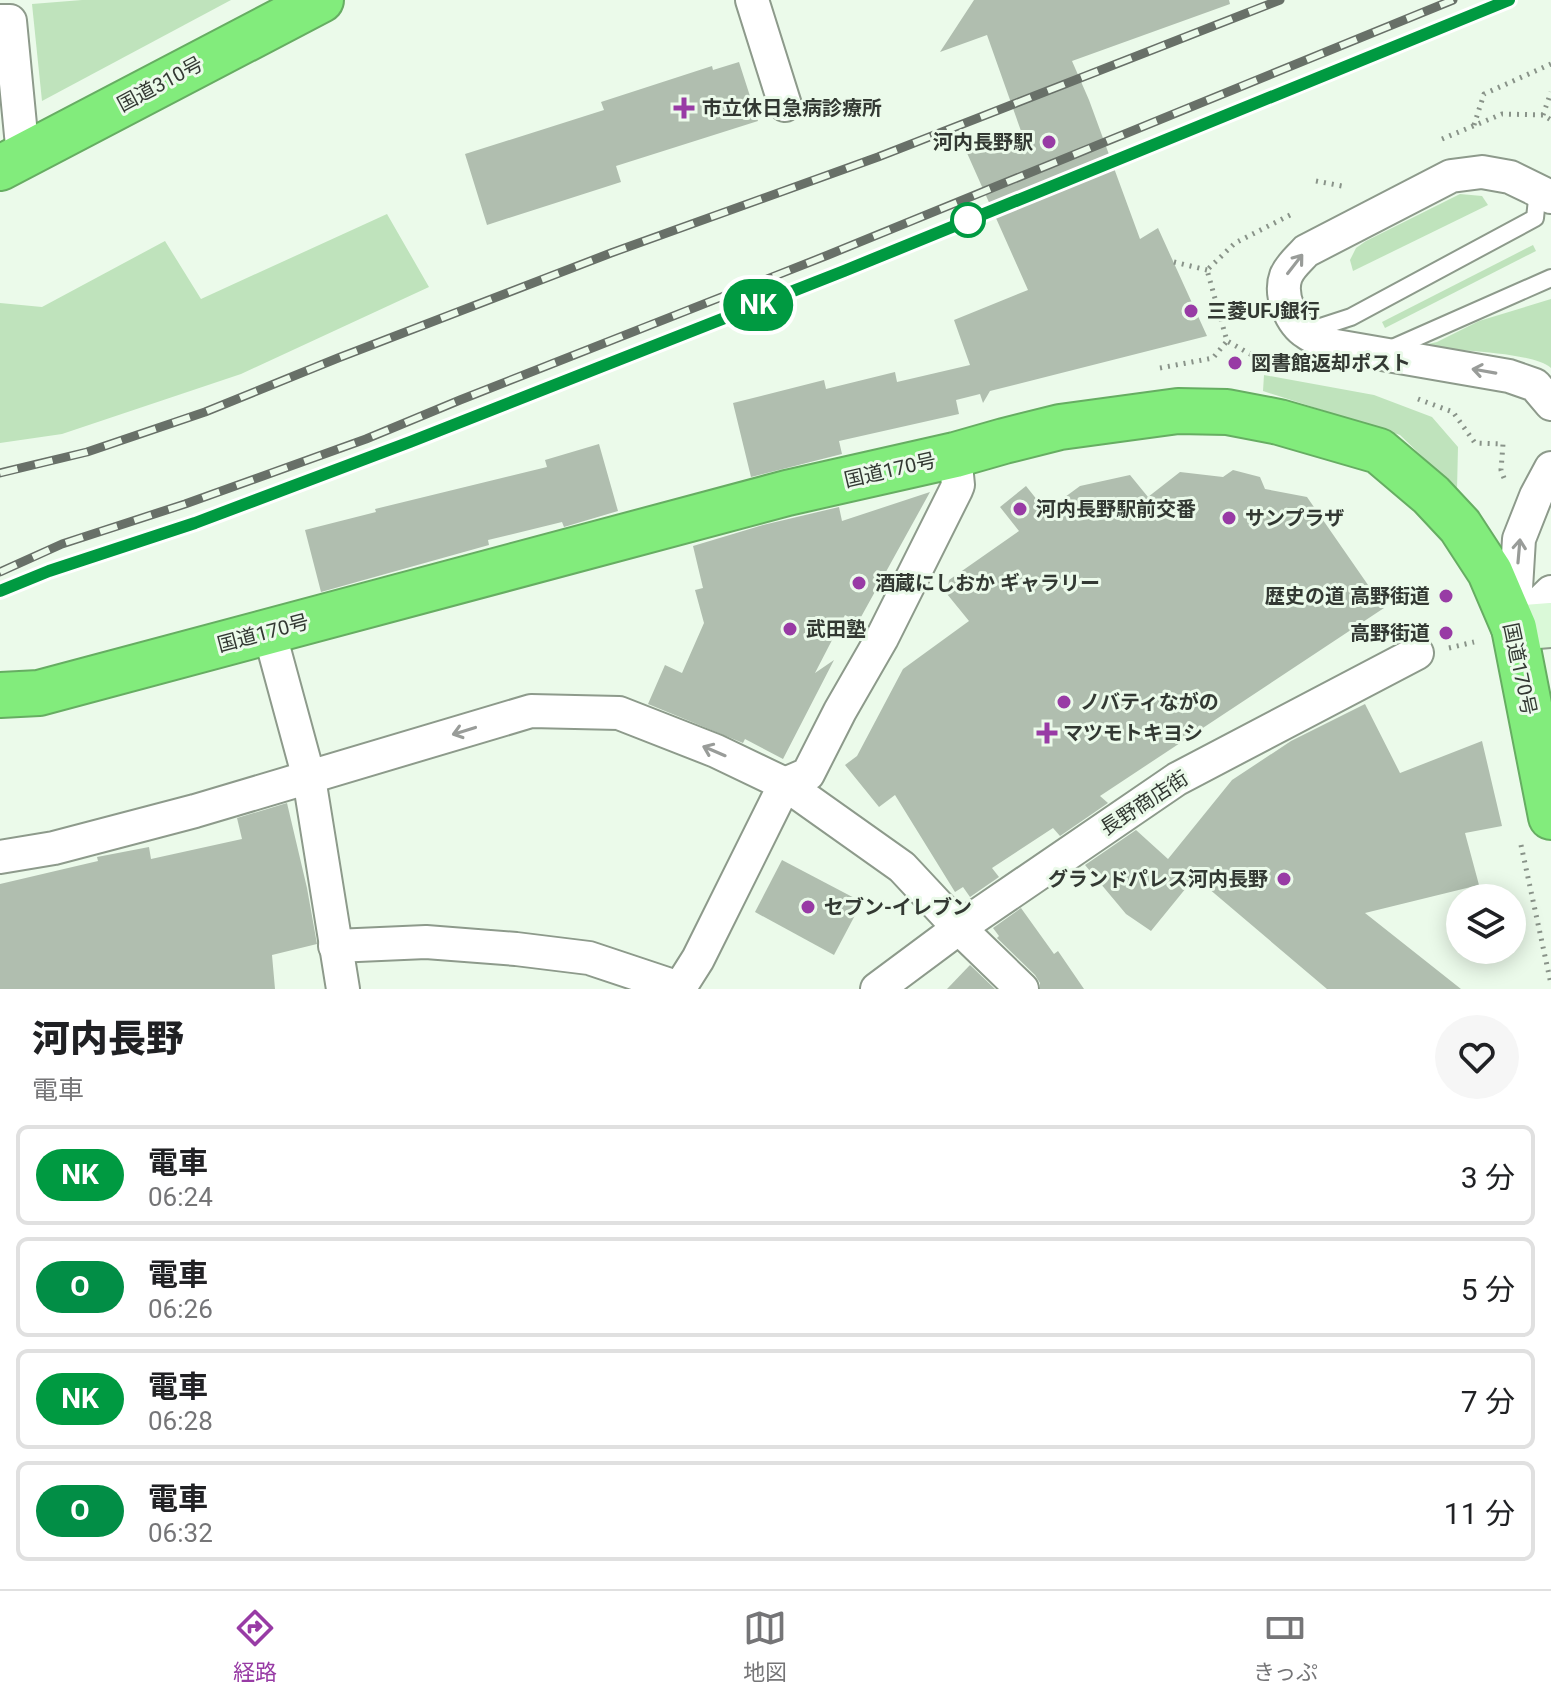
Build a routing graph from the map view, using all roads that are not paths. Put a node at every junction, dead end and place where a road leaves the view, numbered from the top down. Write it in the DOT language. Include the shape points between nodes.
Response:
graph roads {
  1 [pos="321,0"];
  2 [pos="752,0"];
  3 [pos="0,21"];
  4 [pos="785,105"];
  5 [pos="11,162"];
  6 [pos="1544,194"];
  7 [pos="1551,278"];
  8 [pos="1304,332"];
  9 [pos="1380,354"];
  10 [pos="1551,404"];
  11 [pos="955,455"];
  12 [pos="1551,468"];
  13 [pos="1551,592"];
  14 [pos="1532,627"];
  15 [pos="269,631"];
  16 [pos="1417,653"];
  17 [pos="0,695"];
  18 [pos="309,778"];
  19 [pos="785,784"];
  20 [pos="1536,830"];
  21 [pos="0,857"];
  22 [pos="959,928"];
  23 [pos="335,946"];
  24 [pos="343,989"];
  25 [pos="679,989"];
  26 [pos="877,989"];
  27 [pos="1022,989"];
  1 -- 5 [label="highway, 国道310号"];
  2 -- 4 [label="street"];
  3 -- 5 [label="street" via="10,21"];
  6 -- 8 [label="lane" via="1535,218 1351,317"];
  8 -- 6 [label="street, one-way" via="1284,296 1285,278 1306,251 1451,176 1482,172 1510,177"];
  7 -- 9 [label="lane"];
  8 -- 9 [label="street" via="1330,345"];
  10 -- 9 [label="street, one-way" via="1535,385 1509,376"];
  11 -- 14 [label="highway, 国道170号" via="1060,427 1178,411 1227,412 1279,422 1379,451 1460,526"];
  11 -- 15 [label="highway, 国道170号" via="787,493 606,550"];
  11 -- 19 [label="street" via="958,485 927,552 808,774"];
  14 -- 12 [label="street, one-way" via="1519,539"];
  13 -- 14 [label="street"];
  14 -- 20 [label="highway, 国道170号"];
  15 -- 17 [label="highway, 国道170号" via="39,693"];
  15 -- 18 [label="street"];
  16 -- 22 [label="street, 長野商店街" via="1177,779"];
  19 -- 18 [label="street, one-way" via="619,713 531,711"];
  18 -- 21 [label="street" via="54,848"];
  18 -- 23 [label="street"];
  19 -- 22 [label="street" via="902,867"];
  19 -- 25 [label="street"];
  22 -- 26 [label="street, 長野商店街"];
  22 -- 27 [label="street"];
  23 -- 24 [label="street"];
  23 -- 25 [label="street" via="426,942 589,958"];
}
